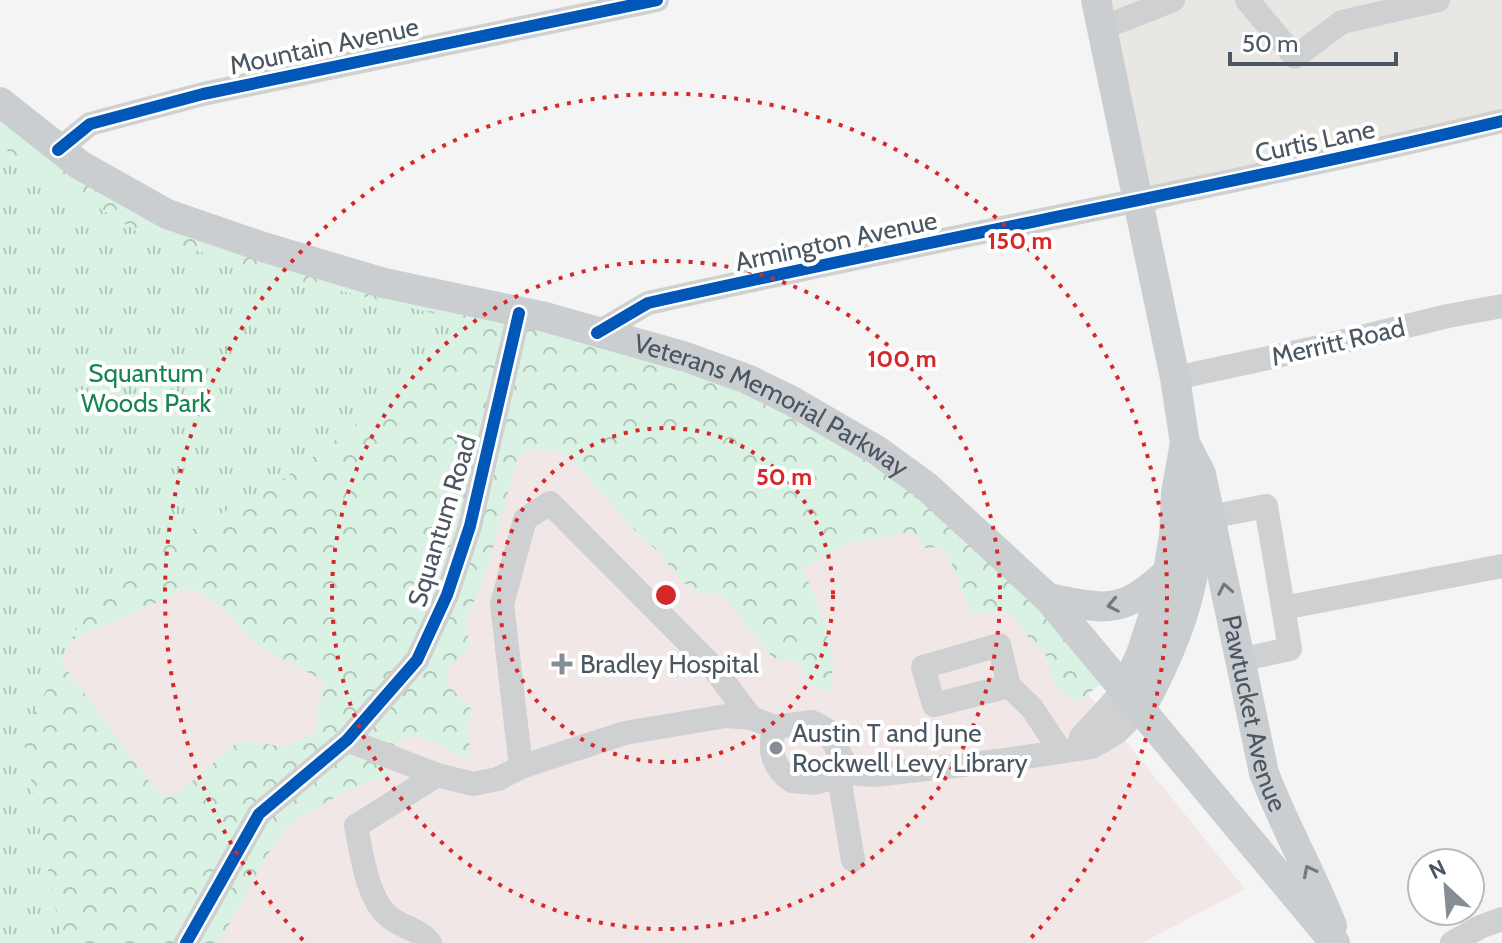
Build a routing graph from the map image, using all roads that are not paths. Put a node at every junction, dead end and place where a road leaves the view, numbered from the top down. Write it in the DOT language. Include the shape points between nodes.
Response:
graph roads {
  1 [pos="657,0"];
  2 [pos="1173,0"];
  3 [pos="1247,0"];
  4 [pos="1438,0"];
  5 [pos="1402,4"];
  6 [pos="1339,11"];
  7 [pos="1099,14"];
  8 [pos="0,102"];
  9 [pos="1502,121"];
  10 [pos="58,150"];
  11 [pos="1137,199"];
  12 [pos="1502,306"];
  13 [pos="519,313"];
  14 [pos="597,333"];
  15 [pos="1175,378"];
  16 [pos="1185,443"];
  17 [pos="1201,474"];
  18 [pos="1210,517"];
  19 [pos="1502,566"];
  20 [pos="1168,572"];
  21 [pos="1048,598"];
  22 [pos="1283,608"];
  23 [pos="1239,660"];
  24 [pos="1009,686"];
  25 [pos="1133,698"];
  26 [pos="751,718"];
  27 [pos="775,727"];
  28 [pos="347,740"];
  29 [pos="1070,750"];
  30 [pos="521,767"];
  31 [pos="437,775"];
  32 [pos="845,775"];
  33 [pos="853,860"];
  34 [pos="1502,919"];
  35 [pos="186,943"];
  36 [pos="430,943"];
  37 [pos="1337,943"];
  38 [pos="1452,943"];
  1 -- 10 [label="street, Mountain Avenue" via="203,94 90,124"];
  2 -- 7 [label="street"];
  3 -- 6 [label="street" via="1295,57"];
  4 -- 5 [label="street"];
  5 -- 6 [label="street"];
  7 -- 11 [label="main road, Pawtucket Avenue"];
  8 -- 10 [label="main road, Veterans Memorial Parkway"];
  9 -- 11 [label="street, Curtis Lane"];
  10 -- 13 [label="main road, Veterans Memorial Parkway" via="167,214 384,283"];
  11 -- 14 [label="street, Armington Avenue" via="648,303"];
  11 -- 15 [label="main road, Pawtucket Avenue"];
  12 -- 15 [label="street, Merritt Road"];
  13 -- 14 [label="main road, Veterans Memorial Parkway"];
  13 -- 28 [label="street, Squantum Road" via="470,526 447,595 417,660"];
  14 -- 21 [label="main road, Veterans Memorial Parkway" via="747,379 834,423 926,486"];
  15 -- 16 [label="main road, Pawtucket Avenue"];
  16 -- 17 [label="main road, Pawtucket Avenue"];
  16 -- 20 [label="main road, Pawtucket Avenue"];
  17 -- 18 [label="main road, Pawtucket Avenue"];
  17 -- 25 [label="main road, Pawtucket Avenue" via="1195,562 1175,637"];
  18 -- 22 [label="street" via="1266,506"];
  23 -- 18 [label="main road, Pawtucket Avenue, one-way"];
  19 -- 22 [label="street"];
  20 -- 21 [label="main road, one-way" via="1140,597 1116,606 1090,607"];
  20 -- 25 [label="main road, Pawtucket Avenue" via="1141,654"];
  21 -- 25 [label="main road, Veterans Memorial Parkway"];
  22 -- 23 [label="street" via="1290,649"];
  37 -- 23 [label="main road, Pawtucket Avenue, one-way" via="1264,773"];
  24 -- 29 [label="street"];
  25 -- 29 [label="street"];
  25 -- 37 [label="main road, Veterans Memorial Parkway"];
  26 -- 27 [label="street"];
  26 -- 30 [label="street" via="726,716 625,733"];
  26 -- 30 [label="street" via="712,666 550,503 525,519 502,604"];
  27 -- 32 [label="street" via="812,722 827,730"];
  27 -- 32 [label="street" via="769,744 777,766 792,781 814,783"];
  28 -- 31 [label="street"];
  28 -- 35 [label="street, Squantum Road" via="259,814"];
  29 -- 32 [label="street"];
  30 -- 31 [label="street" via="473,784"];
  31 -- 36 [label="street" via="356,826 367,882 388,916 424,934"];
  32 -- 33 [label="street"];
  34 -- 38 [label="street"];
}
